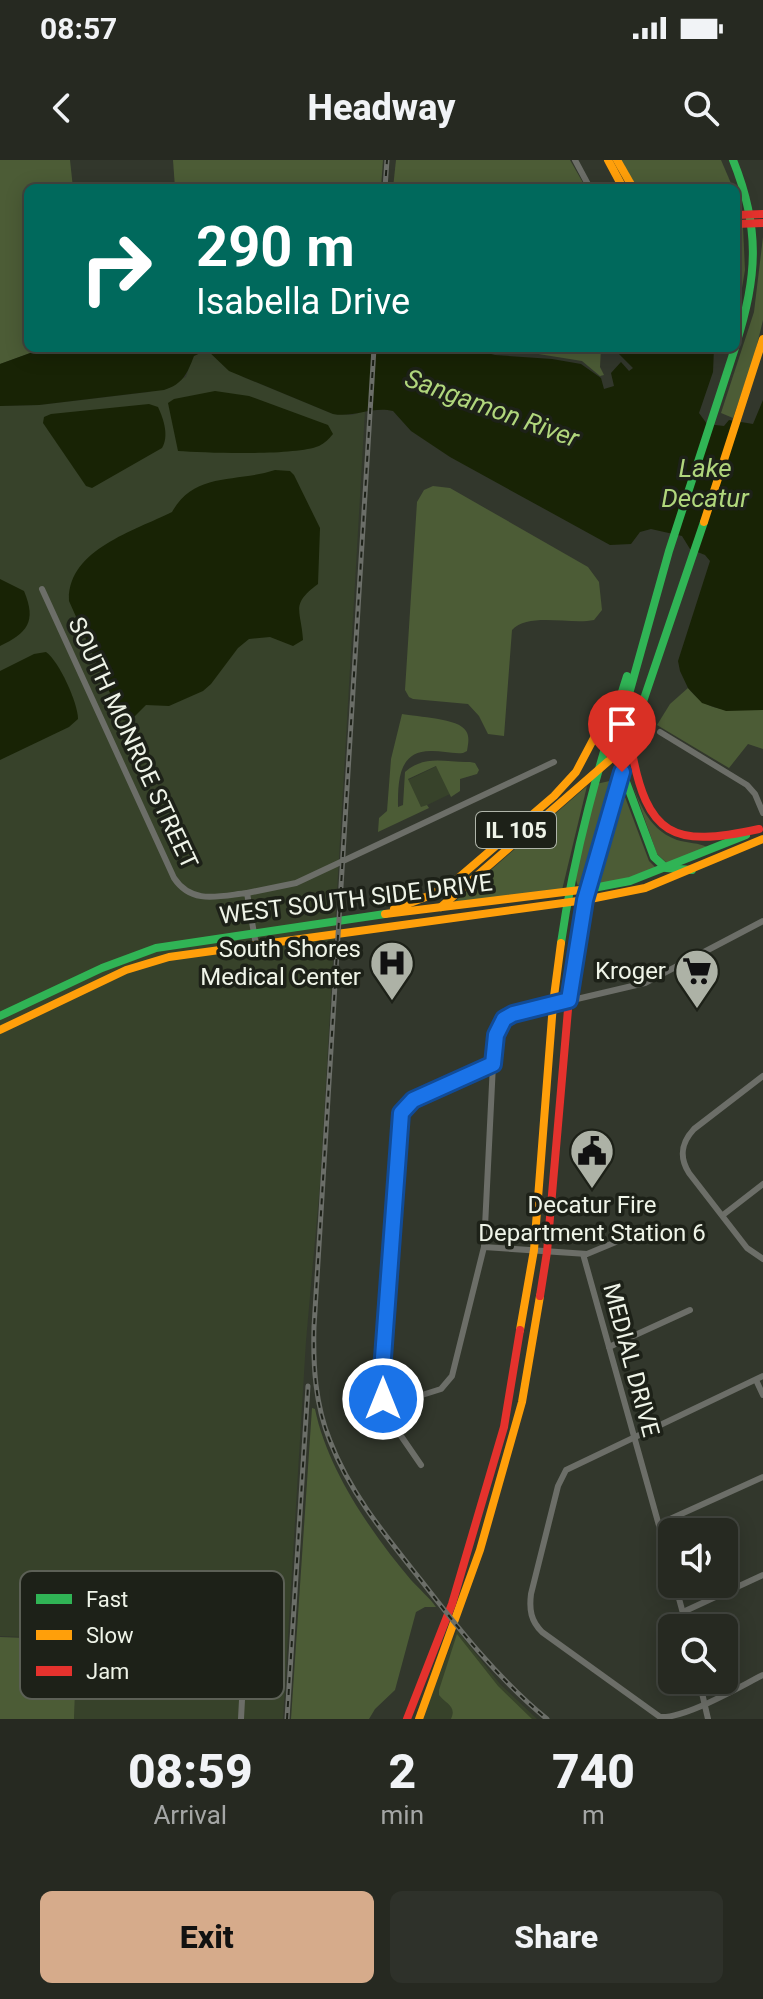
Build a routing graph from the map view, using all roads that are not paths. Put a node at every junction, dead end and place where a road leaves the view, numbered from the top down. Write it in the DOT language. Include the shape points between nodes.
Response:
graph roads {
  1 [pos="575,160"];
  2 [pos="608,160"];
  3 [pos="617,160"];
  4 [pos="733,160"];
  5 [pos="588,184"];
  6 [pos="621,184"];
  7 [pos="631,184"];
  8 [pos="763,214"];
  9 [pos="740,215"];
  10 [pos="763,223"];
  11 [pos="740,224"];
  12 [pos="740,331"];
  13 [pos="762,344"];
  14 [pos="733,352"];
  15 [pos="42,589"];
  16 [pos="653,607"];
  17 [pos="627,676"];
  18 [pos="660,732"];
  19 [pos="630,740"];
  20 [pos="616,755"];
  21 [pos="554,762"];
  22 [pos="622,772"];
  23 [pos="595,775"];
  24 [pos="763,813"];
  25 [pos="761,828"];
  26 [pos="763,839"];
  27 [pos="666,868"];
  28 [pos="692,870"];
  29 [pos="588,889"];
  30 [pos="569,892"];
  31 [pos="247,893"];
  32 [pos="585,900"];
  33 [pos="567,903"];
  34 [pos="442,907"];
  35 [pos="350,919"];
  36 [pos="763,921"];
  37 [pos="409,925"];
  38 [pos="254,932"];
  39 [pos="256,945"];
  40 [pos="569,1000"];
  41 [pos="553,1004"];
  42 [pos="0,1016"];
  43 [pos="0,1030"];
  44 [pos="493,1064"];
  45 [pos="763,1076"];
  46 [pos="763,1184"];
  47 [pos="723,1215"];
  48 [pos="635,1234"];
  49 [pos="484,1247"];
  50 [pos="534,1250"];
  51 [pos="547,1252"];
  52 [pos="583,1254"];
  53 [pos="763,1259"];
  54 [pos="690,1310"];
  55 [pos="609,1347"];
  56 [pos="759,1378"];
  57 [pos="763,1395"];
  58 [pos="384,1407"];
  59 [pos="633,1437"];
  60 [pos="421,1465"];
  61 [pos="763,1477"];
  62 [pos="672,1518"];
  63 [pos="658,1521"];
  64 [pos="763,1575"];
  65 [pos="679,1598"];
  66 [pos="683,1612"];
  67 [pos="763,1675"];
  68 [pos="703,1694"];
  69 [pos="242,1699"];
  70 [pos="705,1703"];
  71 [pos="241,1719"];
  72 [pos="407,1719"];
  73 [pos="419,1719"];
  74 [pos="708,1719"];
  1 -- 5 [label="street"];
  2 -- 6 [label="main road"];
  3 -- 7 [label="main road"];
  4 -- 12 [label="main road, IL 105" via="748,196 756,238 755,286"];
  8 -- 9 [label="main road"];
  10 -- 11 [label="main road"];
  13 -- 19 [label="main road, IL 105"];
  14 -- 16 [label="main road, IL 105"];
  15 -- 31 [label="street, SOUTH MONROE STREET" via="179,885 198,897"];
  16 -- 17 [label="main road, IL 105"];
  16 -- 20 [label="main road"];
  17 -- 23 [label="main road"];
  17 -- 35 [label="main road, IL 105" via="581,763 554,796 449,885 399,908"];
  18 -- 24 [label="street" via="747,785"];
  19 -- 20 [label="main road, IL 105"];
  19 -- 22 [label="main road"];
  19 -- 25 [label="main road" via="644,799 667,829 704,840"];
  20 -- 22 [label="main road"];
  20 -- 23 [label="main road, IL 105"];
  21 -- 31 [label="street, SOUTH MONROE STREET" via="296,883"];
  22 -- 27 [label="main road" via="651,852"];
  22 -- 29 [label="main road"];
  23 -- 30 [label="main road"];
  23 -- 34 [label="main road, IL 105"];
  25 -- 27 [label="main road, WEST SOUTH SIDE DRIVE"];
  26 -- 28 [label="main road, WEST SOUTH SIDE DRIVE"];
  27 -- 28 [label="main road"];
  27 -- 29 [label="main road, WEST SOUTH SIDE DRIVE"];
  28 -- 32 [label="main road, WEST SOUTH SIDE DRIVE" via="645,888"];
  29 -- 30 [label="main road, WEST SOUTH SIDE DRIVE"];
  29 -- 32 [label="main road"];
  30 -- 33 [label="main road"];
  30 -- 34 [label="main road, WEST SOUTH SIDE DRIVE"];
  31 -- 38 [label="street"];
  32 -- 33 [label="main road, WEST SOUTH SIDE DRIVE"];
  32 -- 40 [label="main road"];
  33 -- 37 [label="main road, WEST SOUTH SIDE DRIVE"];
  33 -- 41 [label="main road"];
  34 -- 35 [label="main road, WEST SOUTH SIDE DRIVE"];
  34 -- 37 [label="main road, IL 105"];
  35 -- 38 [label="main road, WEST SOUTH SIDE DRIVE / IL 105"];
  36 -- 40 [label="street" via="645,983"];
  37 -- 39 [label="main road, WEST SOUTH SIDE DRIVE / IL 105"];
  38 -- 39 [label="street"];
  38 -- 42 [label="main road, WEST SOUTH SIDE DRIVE / IL 105" via="135,954"];
  39 -- 43 [label="main road, WEST SOUTH SIDE DRIVE / IL 105" via="141,964"];
  40 -- 41 [label="street"];
  40 -- 51 [label="main road"];
  41 -- 44 [label="street" via="504,1019"];
  41 -- 50 [label="main road"];
  44 -- 49 [label="street"];
  44 -- 58 [label="street" via="413,1100 401,1113 381,1385"];
  45 -- 47 [label="street" via="684,1142 686,1168"];
  46 -- 47 [label="street"];
  47 -- 53 [label="street" via="751,1252"];
  48 -- 52 [label="street"];
  49 -- 50 [label="street, MEDIAL DRIVE"];
  49 -- 58 [label="street" via="449,1382"];
  50 -- 51 [label="street, MEDIAL DRIVE"];
  50 -- 72 [label="main road" via="496,1459 452,1604"];
  51 -- 52 [label="street, MEDIAL DRIVE"];
  51 -- 73 [label="main road" via="506,1465"];
  52 -- 55 [label="street, MEDIAL DRIVE"];
  54 -- 55 [label="street"];
  55 -- 59 [label="street, MEDIAL DRIVE"];
  56 -- 57 [label="street"];
  56 -- 59 [label="street"];
  58 -- 60 [label="street"];
  59 -- 63 [label="street, MEDIAL DRIVE"];
  59 -- 70 [label="street" via="572,1465 561,1477 531,1594 531,1614 542,1632 653,1714 673,1717"];
  61 -- 62 [label="street"];
  64 -- 66 [label="street"];
  65 -- 66 [label="street"];
  67 -- 70 [label="street"];
  68 -- 70 [label="street"];
  69 -- 71 [label="street"];
  70 -- 74 [label="street"];
}
